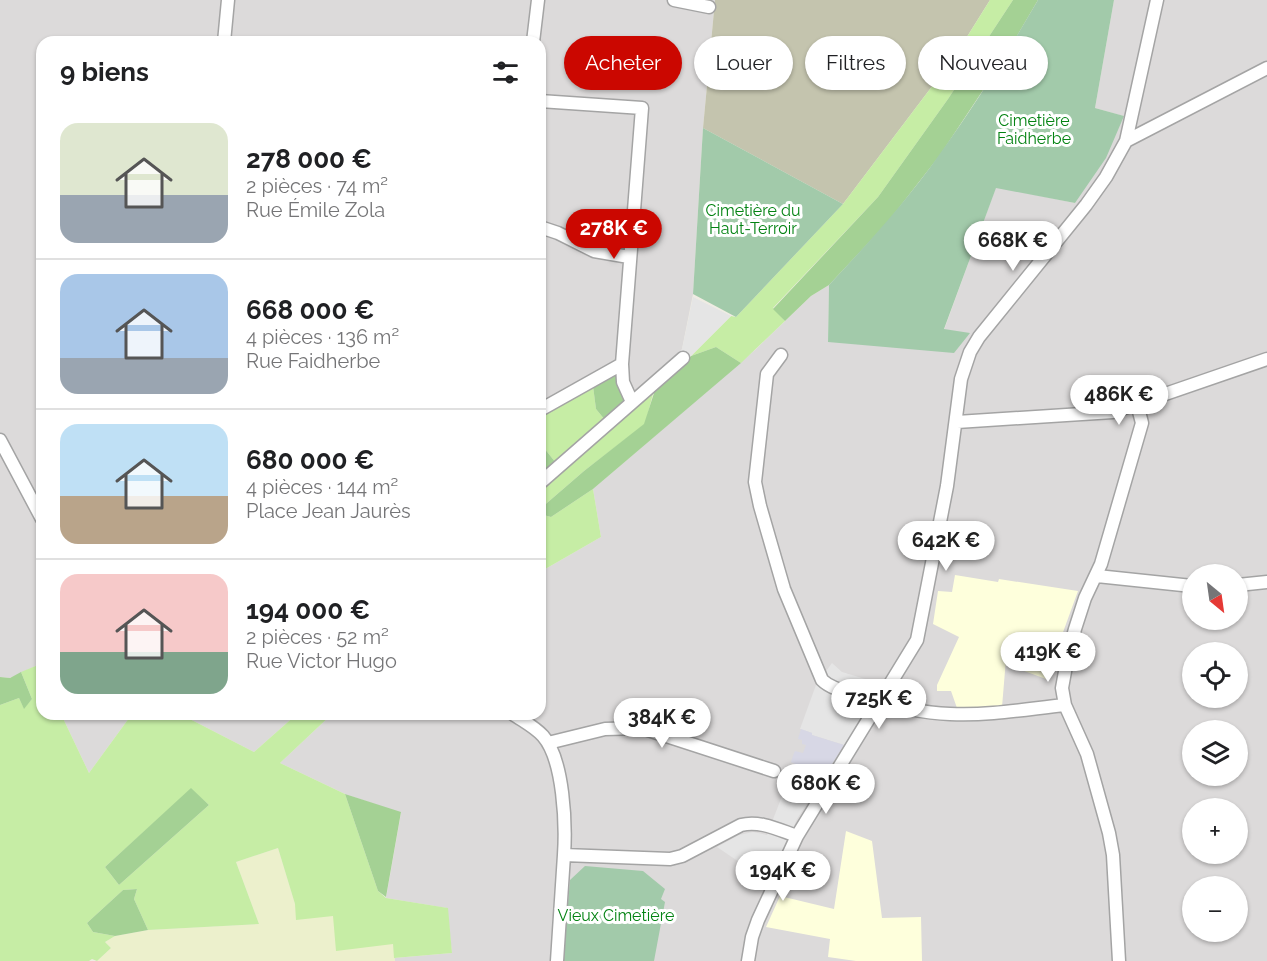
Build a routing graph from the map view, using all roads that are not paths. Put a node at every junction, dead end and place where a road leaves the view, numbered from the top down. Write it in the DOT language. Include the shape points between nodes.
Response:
graph roads {
  1 [pos="228,0"];
  2 [pos="538,0"];
  3 [pos="674,0"];
  4 [pos="1157,0"];
  5 [pos="709,7"];
  6 [pos="225,36"];
  7 [pos="534,36"];
  8 [pos="1267,68"];
  9 [pos="546,101"];
  10 [pos="1126,141"];
  11 [pos="546,229"];
  12 [pos="629,257"];
  13 [pos="781,355"];
  14 [pos="683,358"];
  15 [pos="1267,359"];
  16 [pos="622,364"];
  17 [pos="632,402"];
  18 [pos="1137,404"];
  19 [pos="546,407"];
  20 [pos="957,422"];
  21 [pos="0,440"];
  22 [pos="546,478"];
  23 [pos="36,508"];
  24 [pos="1097,576"];
  25 [pos="1267,582"];
  26 [pos="1248,584"];
  27 [pos="1182,585"];
  28 [pos="880,702"];
  29 [pos="1065,705"];
  30 [pos="522,720"];
  31 [pos="548,743"];
  32 [pos="774,771"];
  33 [pos="797,836"];
  34 [pos="564,855"];
  35 [pos="557,961"];
  36 [pos="748,961"];
  37 [pos="1119,961"];
  1 -- 6 [label="street"];
  2 -- 7 [label="street"];
  3 -- 5 [label="street"];
  4 -- 10 [label="street"];
  8 -- 10 [label="street"];
  9 -- 12 [label="street" via="642,108"];
  10 -- 20 [label="street" via="1092,197 975,344 961,379"];
  11 -- 12 [label="street" via="594,251"];
  12 -- 16 [label="street"];
  13 -- 28 [label="street" via="767,374 755,482 760,506 784,589 819,674 825,683"];
  14 -- 17 [label="street"];
  15 -- 18 [label="street"];
  16 -- 17 [label="street" via="623,382"];
  16 -- 19 [label="street"];
  17 -- 22 [label="street"];
  18 -- 20 [label="street" via="1105,414"];
  18 -- 24 [label="street" via="1142,423"];
  20 -- 28 [label="street" via="920,631"];
  21 -- 23 [label="street"];
  24 -- 27 [label="street"];
  24 -- 29 [label="street" via="1085,598 1068,655 1062,688"];
  25 -- 26 [label="street"];
  28 -- 29 [label="street" via="950,714"];
  28 -- 33 [label="street"];
  29 -- 37 [label="street" via="1084,745 1110,839"];
  30 -- 31 [label="street"];
  31 -- 32 [label="street" via="605,729 642,728"];
  31 -- 34 [label="street" via="554,755 565,818"];
  33 -- 34 [label="street" via="752,823 670,860"];
  33 -- 36 [label="street" via="758,920"];
  34 -- 35 [label="street"];
}
